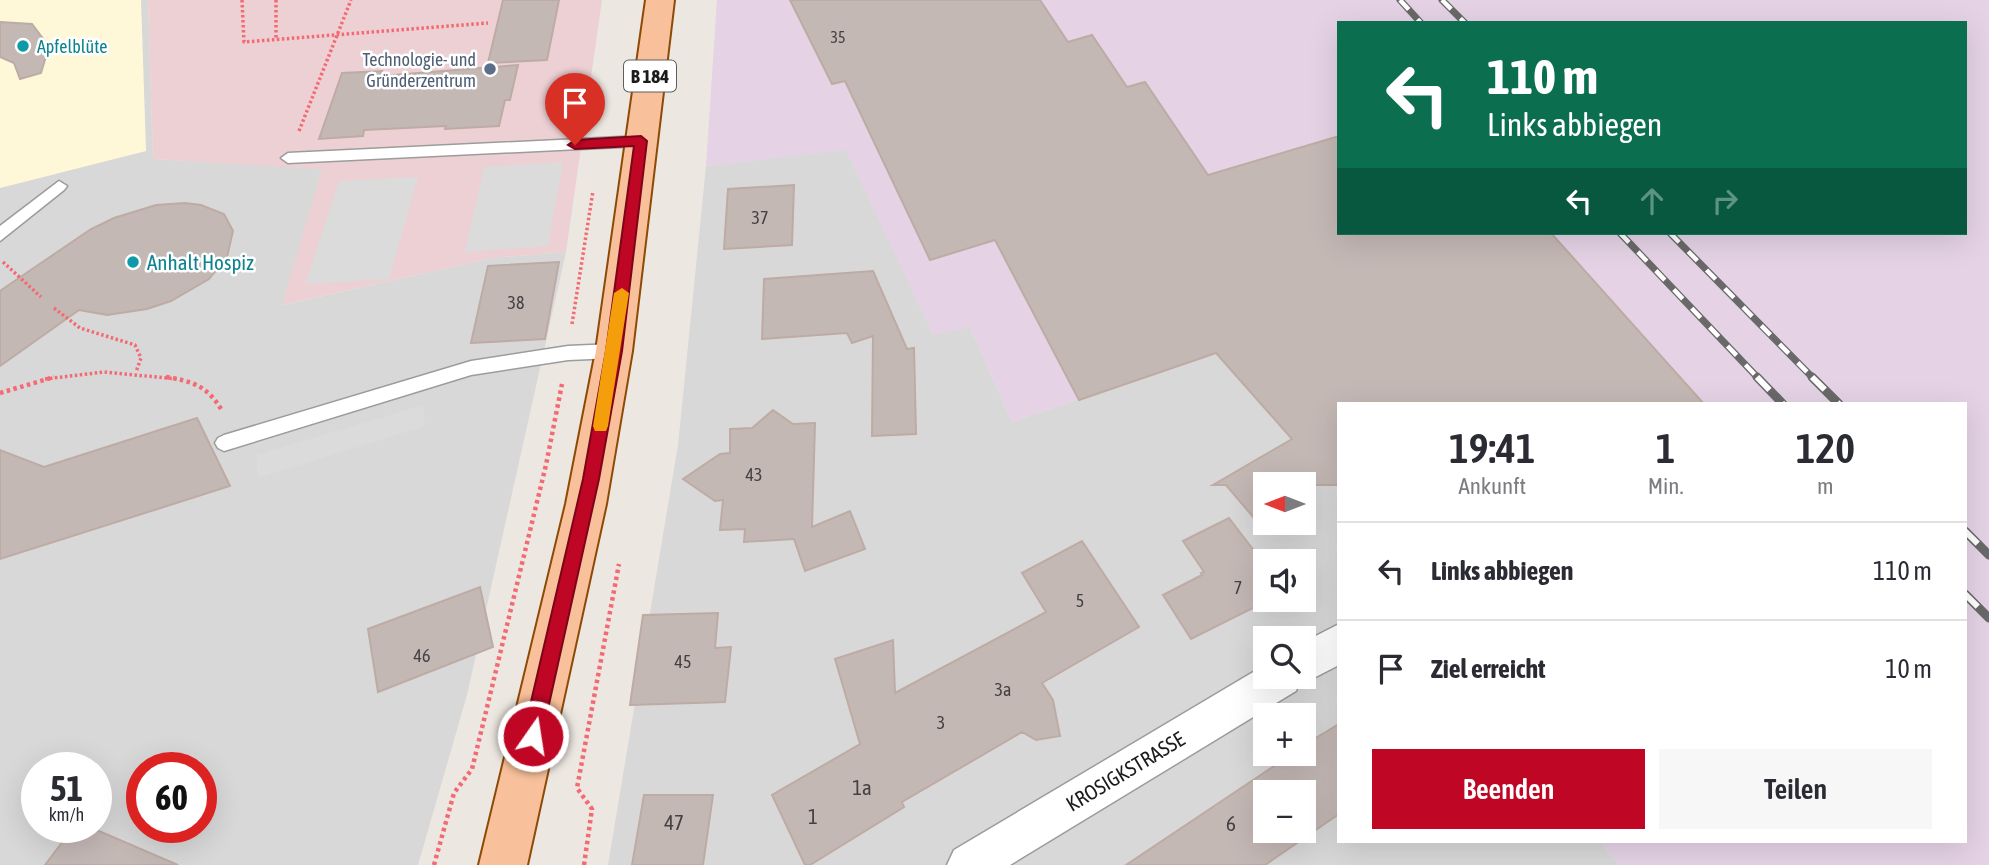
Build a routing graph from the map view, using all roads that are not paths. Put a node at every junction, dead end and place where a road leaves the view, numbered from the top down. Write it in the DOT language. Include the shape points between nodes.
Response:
graph roads {
  1 [pos="660,0"];
  2 [pos="641,141"];
  3 [pos="288,158"];
  4 [pos="60,186"];
  5 [pos="0,235"];
  6 [pos="614,351"];
  7 [pos="224,443"];
  8 [pos="1337,644"];
  9 [pos="1316,657"];
  10 [pos="1262,689"];
  11 [pos="503,865"];
  12 [pos="969,865"];
  1 -- 2 [label="main road, B 184"];
  2 -- 3 [label="lane"];
  2 -- 6 [label="main road, B 184"];
  4 -- 5 [label="lane"];
  6 -- 7 [label="lane" via="471,368"];
  6 -- 11 [label="main road, B 184" via="586,504"];
  8 -- 9 [label="street"];
  10 -- 12 [label="street, KROSIGKSTRASSE"];
}
